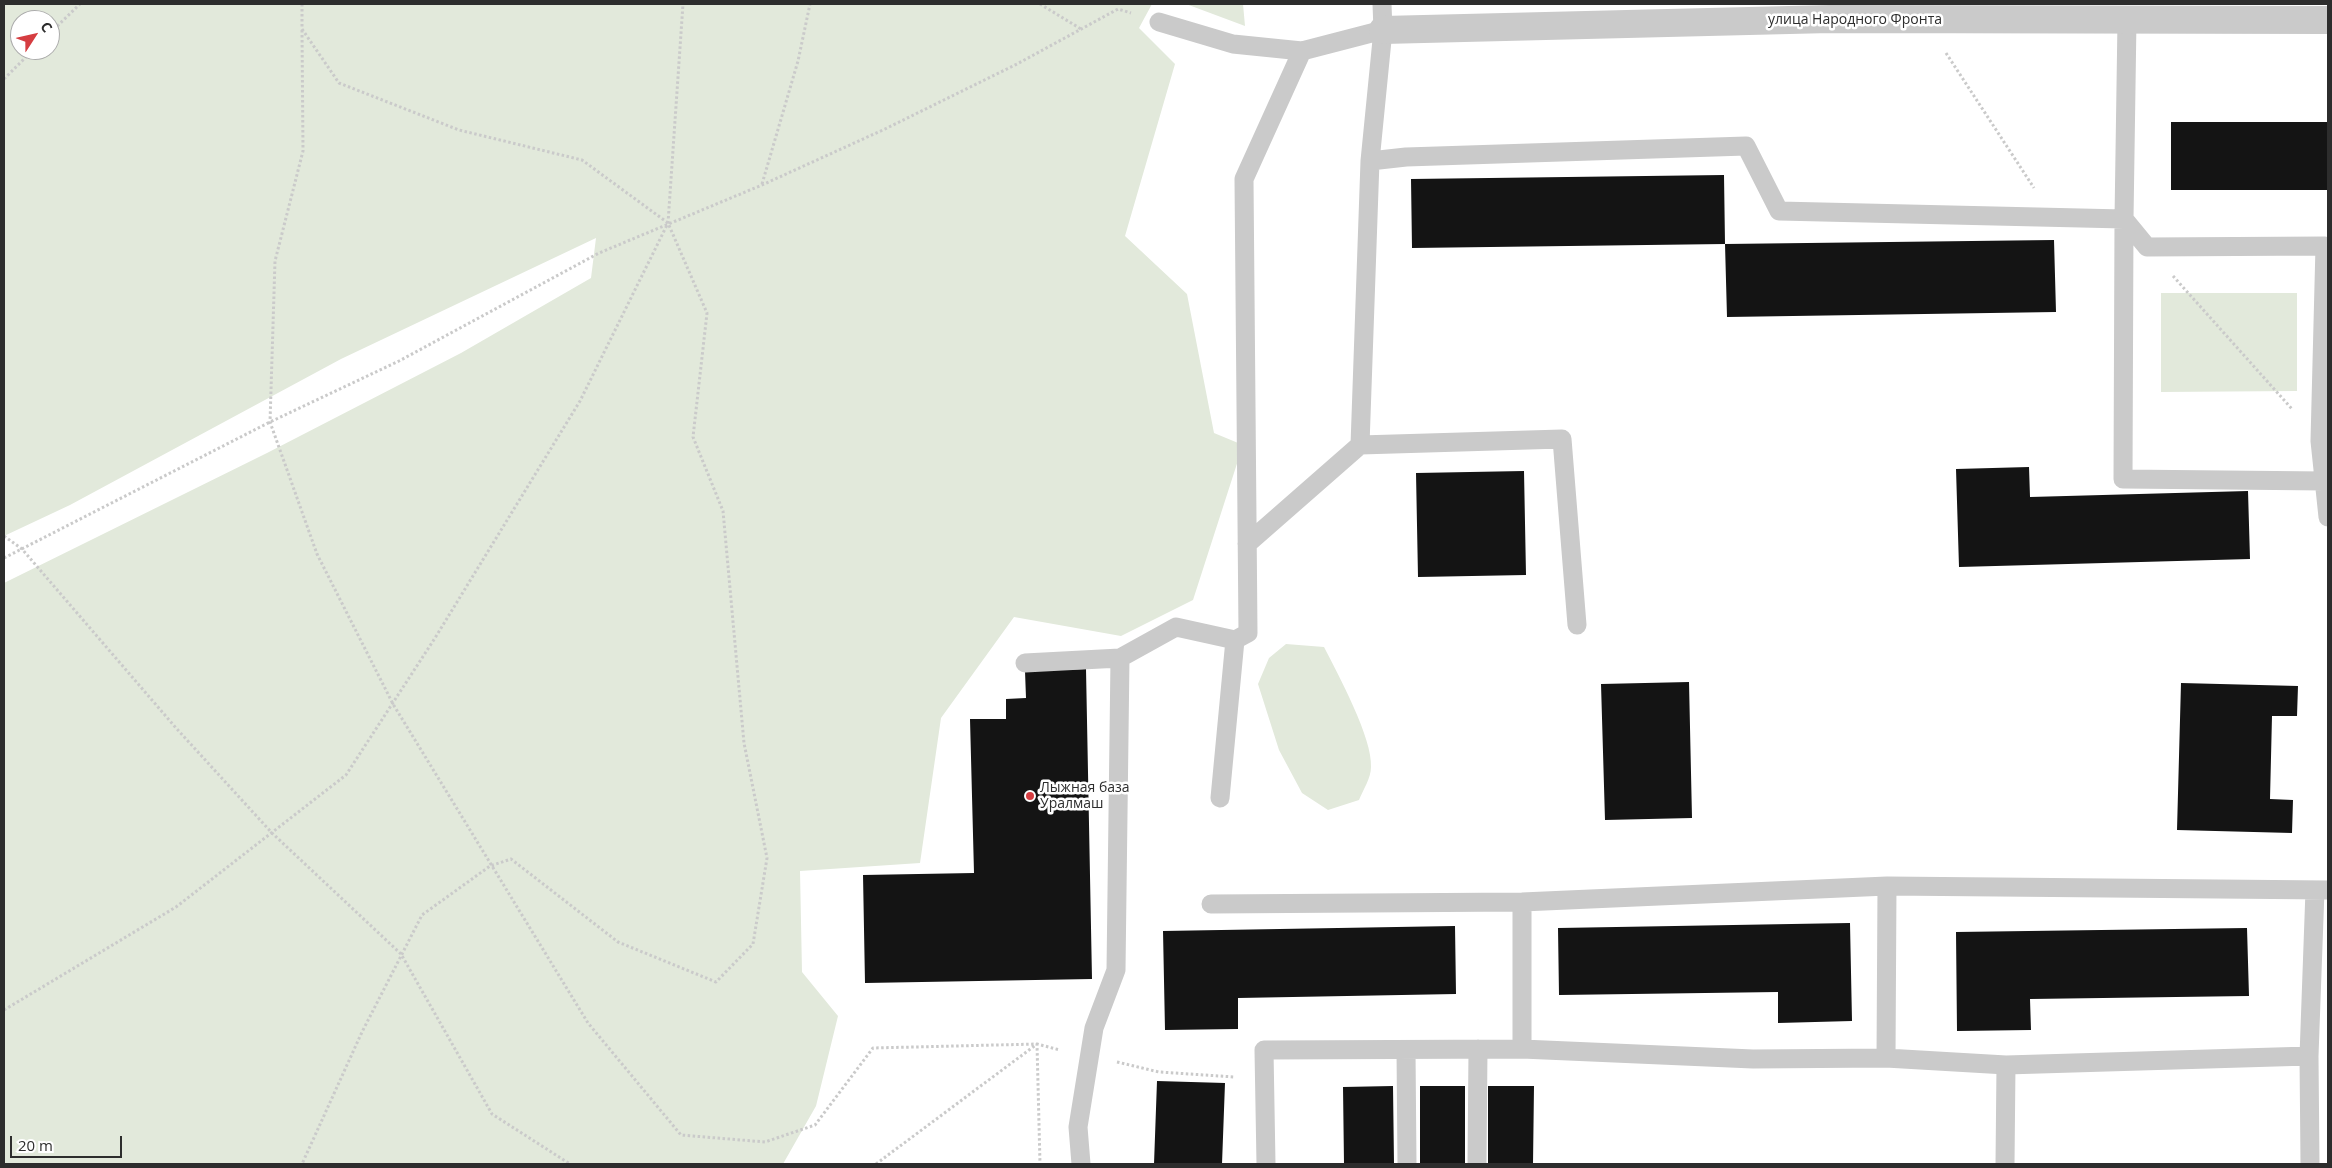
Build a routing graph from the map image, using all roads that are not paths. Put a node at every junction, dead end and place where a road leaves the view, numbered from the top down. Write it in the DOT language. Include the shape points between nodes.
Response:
graph roads {
  1 [pos="1830,12"];
  2 [pos="1382,17"];
  3 [pos="2127,20"];
  4 [pos="2328,20"];
  5 [pos="1160,22"];
  6 [pos="1302,51"];
  7 [pos="1370,161"];
  8 [pos="2124,220"];
  9 [pos="1360,445"];
  10 [pos="2325,482"];
  11 [pos="2328,517"];
  12 [pos="1247,544"];
  13 [pos="1577,625"];
  14 [pos="1235,640"];
  15 [pos="1120,658"];
  16 [pos="1025,663"];
  17 [pos="1220,798"];
  18 [pos="1887,886"];
  19 [pos="2322,890"];
  20 [pos="1522,902"];
  21 [pos="1211,904"];
  22 [pos="1478,1049"];
  23 [pos="1406,1050"];
  24 [pos="1522,1050"];
  25 [pos="2309,1056"];
  26 [pos="1886,1058"];
  27 [pos="2006,1065"];
  28 [pos="1081,1164"];
  29 [pos="1266,1164"];
  30 [pos="1407,1164"];
  31 [pos="1477,1164"];
  32 [pos="2004,1164"];
  33 [pos="2310,1164"];
  1 -- 2 [label="street, улица Народного Фронта"];
  1 -- 3 [label="street, улица Народного Фронта" via="1923,19"];
  2 -- 6 [label="lane"];
  2 -- 7 [label="lane"];
  3 -- 4 [label="street, улица Народного Фронта"];
  3 -- 8 [label="lane"];
  5 -- 6 [label="lane" via="1234,44"];
  6 -- 12 [label="lane" via="1244,179"];
  7 -- 8 [label="lane" via="1406,157 1746,146 1779,212"];
  7 -- 9 [label="lane"];
  8 -- 10 [label="lane" via="2148,247 2325,246 2320,441"];
  8 -- 10 [label="lane" via="2123,479"];
  9 -- 12 [label="lane"];
  9 -- 13 [label="lane" via="1562,439"];
  10 -- 11 [label="lane"];
  12 -- 14 [label="lane" via="1248,633"];
  14 -- 15 [label="lane" via="1176,628"];
  14 -- 17 [label="lane"];
  15 -- 16 [label="lane"];
  15 -- 28 [label="lane" via="1116,970 1094,1028 1078,1127"];
  18 -- 19 [label="lane"];
  18 -- 20 [label="lane"];
  18 -- 26 [label="lane"];
  19 -- 25 [label="lane"];
  20 -- 21 [label="lane"];
  20 -- 24 [label="lane"];
  22 -- 23 [label="lane"];
  22 -- 24 [label="lane"];
  22 -- 31 [label="lane"];
  23 -- 29 [label="lane" via="1264,1050"];
  23 -- 30 [label="lane"];
  24 -- 26 [label="lane" via="1753,1059"];
  25 -- 27 [label="lane"];
  25 -- 33 [label="lane"];
  26 -- 27 [label="lane"];
  27 -- 32 [label="lane"];
}
